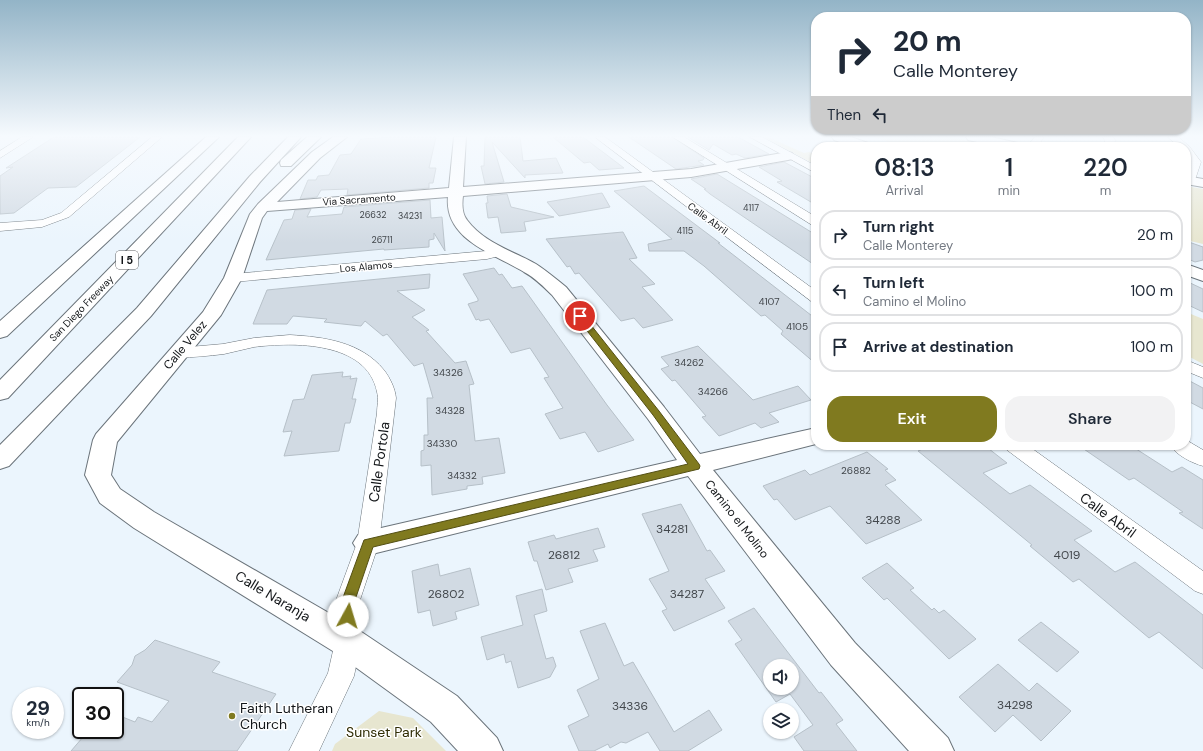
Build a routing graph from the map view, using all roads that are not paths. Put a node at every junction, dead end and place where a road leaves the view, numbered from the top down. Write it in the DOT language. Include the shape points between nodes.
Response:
graph roads {
  1 [pos="116,172"];
  2 [pos="166,172"];
  3 [pos="175,172"];
  4 [pos="211,172"];
  5 [pos="261,172"];
  6 [pos="277,172"];
  7 [pos="299,172"];
  8 [pos="457,172"];
  9 [pos="646,172"];
  10 [pos="689,172"];
  11 [pos="733,172"];
  12 [pos="653,177"];
  13 [pos="455,192"];
  14 [pos="263,207"];
  15 [pos="136,208"];
  16 [pos="224,216"];
  17 [pos="811,219"];
  18 [pos="0,227"];
  19 [pos="498,252"];
  20 [pos="1191,271"];
  21 [pos="1203,276"];
  22 [pos="233,278"];
  23 [pos="811,294"];
  24 [pos="0,332"];
  25 [pos="178,353"];
  26 [pos="1191,367"];
  27 [pos="1203,373"];
  28 [pos="0,393"];
  29 [pos="811,437"];
  30 [pos="1021,450"];
  31 [pos="1188,450"];
  32 [pos="1203,459"];
  33 [pos="0,460"];
  34 [pos="695,466"];
  35 [pos="98,475"];
  36 [pos="368,543"];
  37 [pos="1203,584"];
  38 [pos="348,642"];
  39 [pos="304,751"];
  40 [pos="484,751"];
  41 [pos="935,751"];
  1 -- 18 [label="street" via="56,220 42,224"];
  2 -- 15 [label="main road"];
  3 -- 15 [label="main road"];
  4 -- 28 [label="main road, San Diego Freeway / I 5"];
  5 -- 16 [label="main road"];
  6 -- 16 [label="main road" via="248,199"];
  7 -- 14 [label="main road, Calle Velez"];
  8 -- 13 [label="main road, Camino el Molino"];
  9 -- 12 [label="street, Calle Abril"];
  10 -- 12 [label="main road, Via Sacramento"];
  11 -- 17 [label="street"];
  12 -- 13 [label="main road, Via Sacramento"];
  12 -- 23 [label="street, Calle Abril"];
  13 -- 14 [label="main road, Via Sacramento"];
  13 -- 19 [label="main road, Camino el Molino" via="454,203 460,222 479,242"];
  14 -- 22 [label="main road, Calle Velez" via="255,217"];
  15 -- 24 [label="main road"];
  16 -- 33 [label="main road" via="144,312"];
  19 -- 22 [label="street, Los Alamos"];
  19 -- 34 [label="main road, Camino el Molino" via="530,268 559,291"];
  20 -- 21 [label="main road"];
  22 -- 25 [label="main road, Calle Velez" via="211,315"];
  25 -- 35 [label="main road, Calle Velez" via="105,440"];
  25 -- 36 [label="street, Calle Portola" via="288,340 315,341 342,347 367,360 384,384 387,398"];
  26 -- 27 [label="street"];
  29 -- 34 [label="main road"];
  30 -- 37 [label="street, Calle Abril"];
  31 -- 32 [label="street"];
  34 -- 36 [label="main road"];
  34 -- 41 [label="main road, Camino el Molino" via="843,654"];
  35 -- 38 [label="main road, Calle Naranja" via="110,496 144,520"];
  36 -- 38 [label="street, Calle Portola" via="347,603"];
  38 -- 39 [label="street, Calle Portola" via="341,676"];
  38 -- 40 [label="main road, Calle Naranja" via="444,709"];
}
